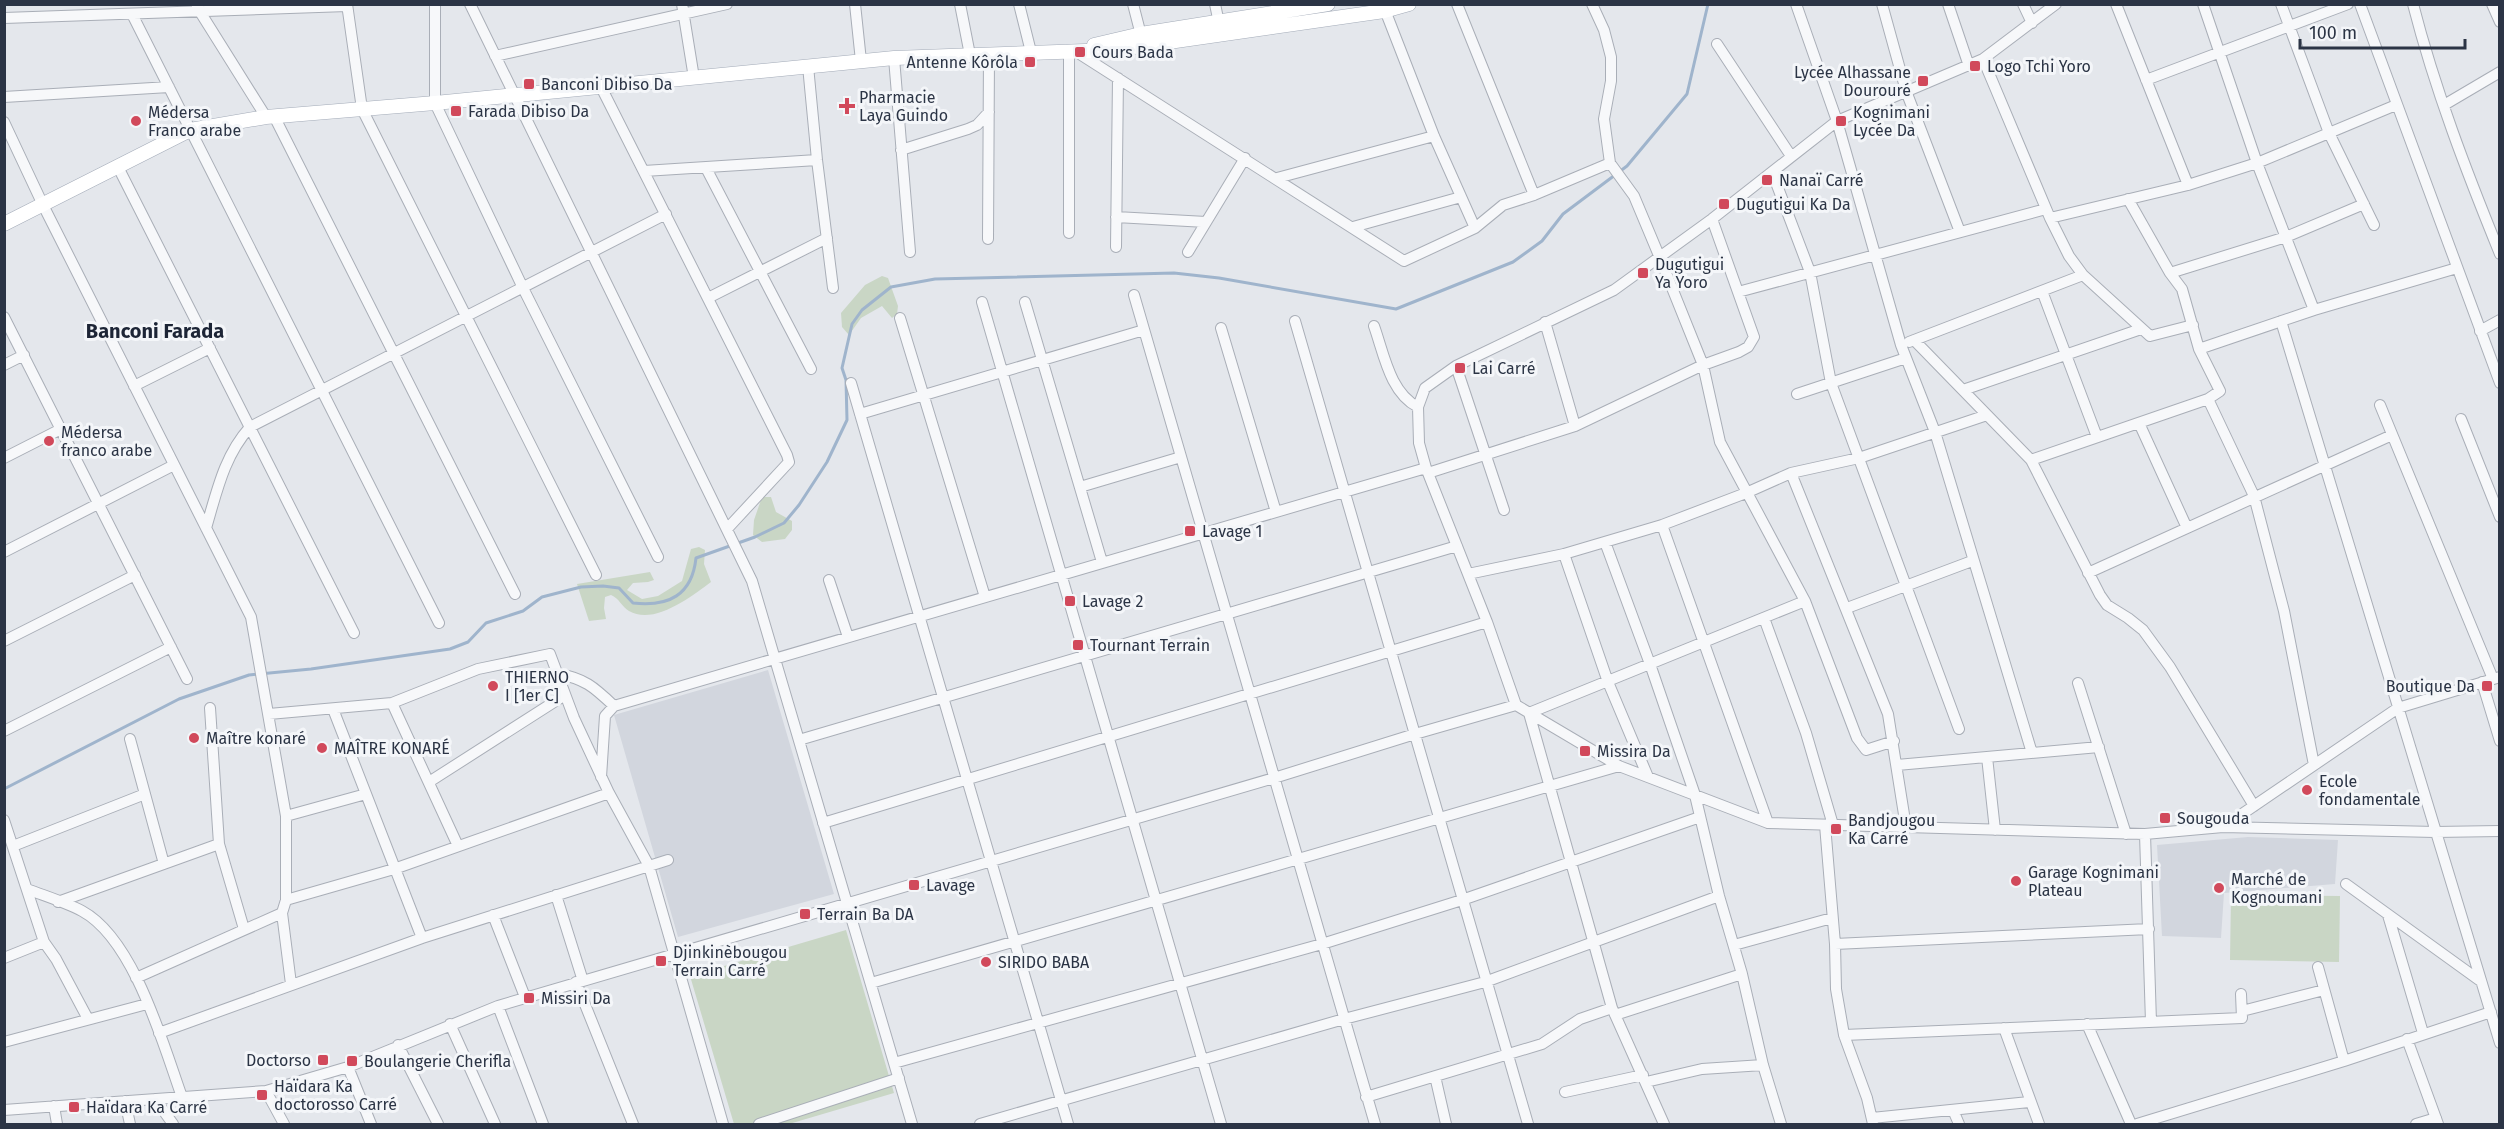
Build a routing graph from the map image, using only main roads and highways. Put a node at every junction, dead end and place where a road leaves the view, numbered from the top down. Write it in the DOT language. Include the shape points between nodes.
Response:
graph roads {
  1 [pos="1328,4"];
  2 [pos="1409,4"];
  3 [pos="1298,7"];
  4 [pos="1384,8"];
  5 [pos="1220,28"];
  6 [pos="4,224"];
  1 -- 3 [label="main road"];
  2 -- 4 [label="main road"];
  3 -- 5 [label="main road"];
  4 -- 5 [label="main road"];
  5 -- 6 [label="main road" via="1072,50 894,58 270,117 190,130"];
}
